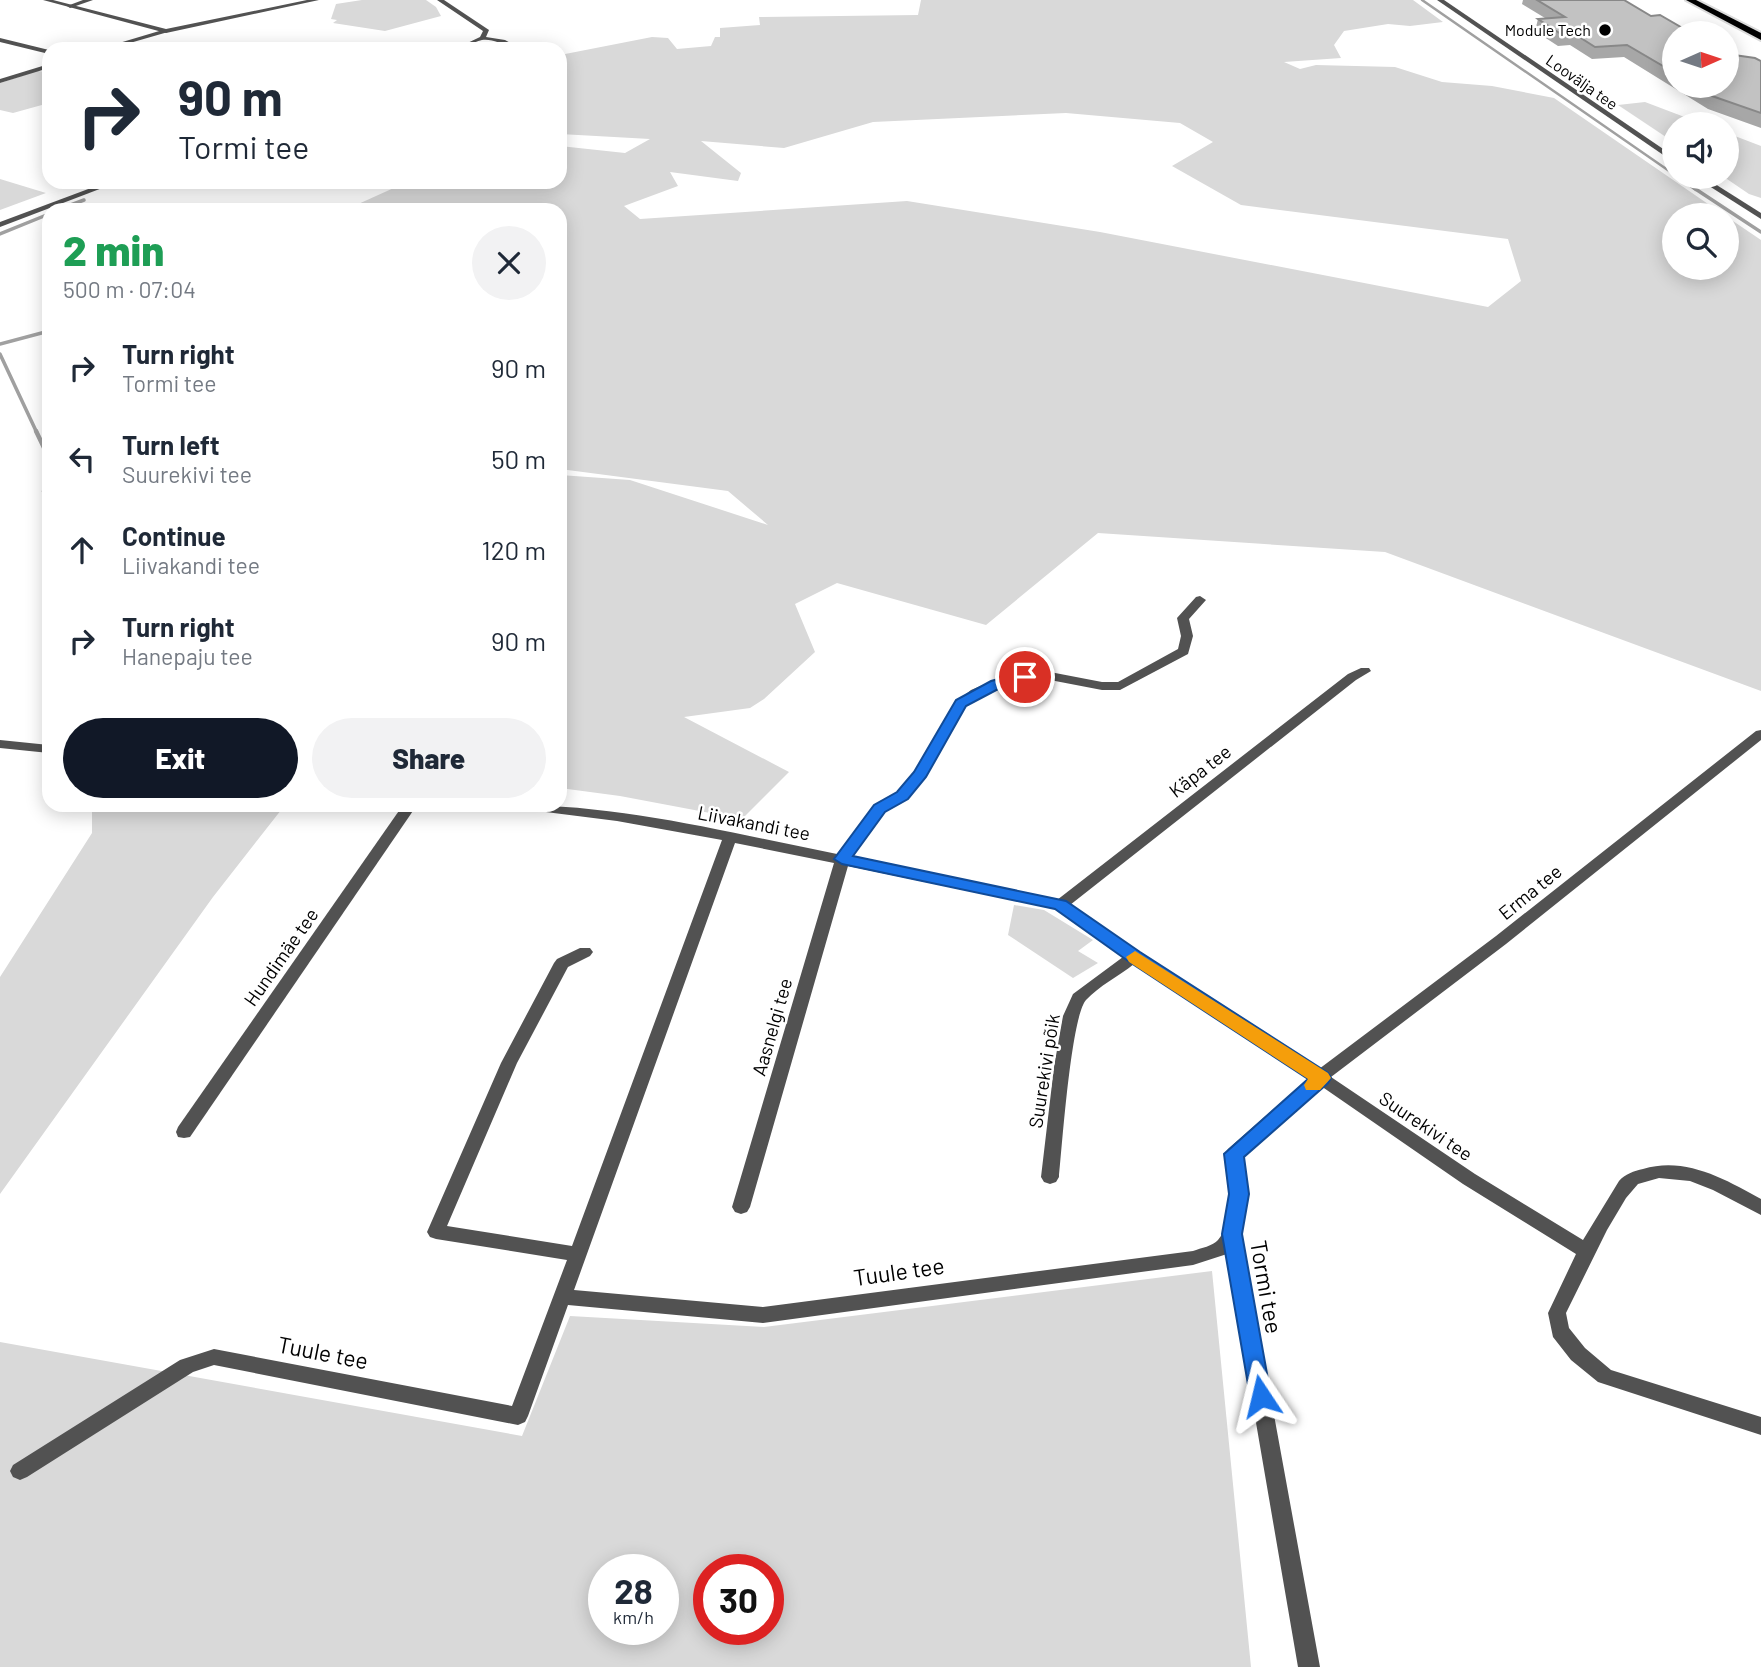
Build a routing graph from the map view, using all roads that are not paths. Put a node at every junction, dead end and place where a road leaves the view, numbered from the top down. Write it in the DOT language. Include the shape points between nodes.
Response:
graph roads {
  1 [pos="46,0"];
  2 [pos="90,0"];
  3 [pos="316,0"];
  4 [pos="440,0"];
  5 [pos="1440,0"];
  6 [pos="1690,0"];
  7 [pos="1707,0"];
  8 [pos="70,6"];
  9 [pos="1761,28"];
  10 [pos="166,32"];
  11 [pos="1761,37"];
  12 [pos="482,38"];
  13 [pos="0,40"];
  14 [pos="128,42"];
  15 [pos="473,42"];
  16 [pos="505,42"];
  17 [pos="42,50"];
  18 [pos="42,68"];
  19 [pos="0,81"];
  20 [pos="1662,152"];
  21 [pos="95,189"];
  22 [pos="1718,189"];
  23 [pos="58,203"];
  24 [pos="42,209"];
  25 [pos="1761,217"];
  26 [pos="0,225"];
  27 [pos="1200,600"];
  28 [pos="1365,671"];
  29 [pos="1761,734"];
  30 [pos="0,744"];
  31 [pos="42,748"];
  32 [pos="567,811"];
  33 [pos="405,812"];
  34 [pos="730,837"];
  35 [pos="842,859"];
  36 [pos="1060,905"];
  37 [pos="585,952"];
  38 [pos="1134,957"];
  39 [pos="1321,1078"];
  40 [pos="184,1132"];
  41 [pos="1050,1177"];
  42 [pos="741,1207"];
  43 [pos="1761,1208"];
  44 [pos="1232,1234"];
  45 [pos="1586,1251"];
  46 [pos="579,1254"];
  47 [pos="563,1297"];
  48 [pos="1761,1426"];
  49 [pos="20,1471"];
  50 [pos="1309,1667"];
  1 -- 8 [label="street"];
  2 -- 8 [label="street"];
  3 -- 10 [label="street"];
  4 -- 12 [label="street" via="485,28"];
  5 -- 20 [label="street, Loovälja tee"];
  6 -- 11 [label="highway"];
  7 -- 9 [label="highway"];
  8 -- 10 [label="street"];
  10 -- 14 [label="street"];
  12 -- 15 [label="street"];
  12 -- 16 [label="street"];
  13 -- 17 [label="street"];
  18 -- 19 [label="street"];
  21 -- 23 [label="street"];
  22 -- 25 [label="street"];
  24 -- 26 [label="street"];
  27 -- 35 [label="street" via="1183,618 1184,651 1129,683 1102,687 1050,676 1025,677 996,684 961,703 921,774 903,795 880,809"];
  28 -- 36 [label="street, Käpa tee"];
  29 -- 39 [label="street, Erma tee"];
  30 -- 31 [label="street"];
  32 -- 34 [label="street, Liivakandi tee"];
  33 -- 40 [label="street, Hundimäe tee"];
  34 -- 35 [label="street, Liivakandi tee"];
  34 -- 46 [label="street, Tuule tee"];
  35 -- 36 [label="street, Liivakandi tee"];
  35 -- 42 [label="street, Aasnelgi tee"];
  36 -- 38 [label="street, Suurekivi tee"];
  37 -- 46 [label="street" via="562,963 509,1063 436,1232"];
  38 -- 39 [label="street, Suurekivi tee"];
  38 -- 41 [label="street, Suurekivi põik" via="1078,998 1062,1068"];
  39 -- 44 [label="street, Tormi tee" via="1234,1154 1239,1194"];
  39 -- 45 [label="street, Suurekivi tee" via="1469,1180"];
  43 -- 45 [label="street" via="1712,1181 1666,1170 1648,1174 1628,1181"];
  44 -- 47 [label="street, Tuule tee" via="1223,1248 1193,1258 763,1315"];
  44 -- 50 [label="street, Tormi tee"];
  45 -- 48 [label="street" via="1557,1312 1560,1331 1578,1354 1605,1376"];
  46 -- 47 [label="street, Tuule tee"];
  47 -- 49 [label="street, Tuule tee" via="518,1416 214,1357 187,1366"];
}
